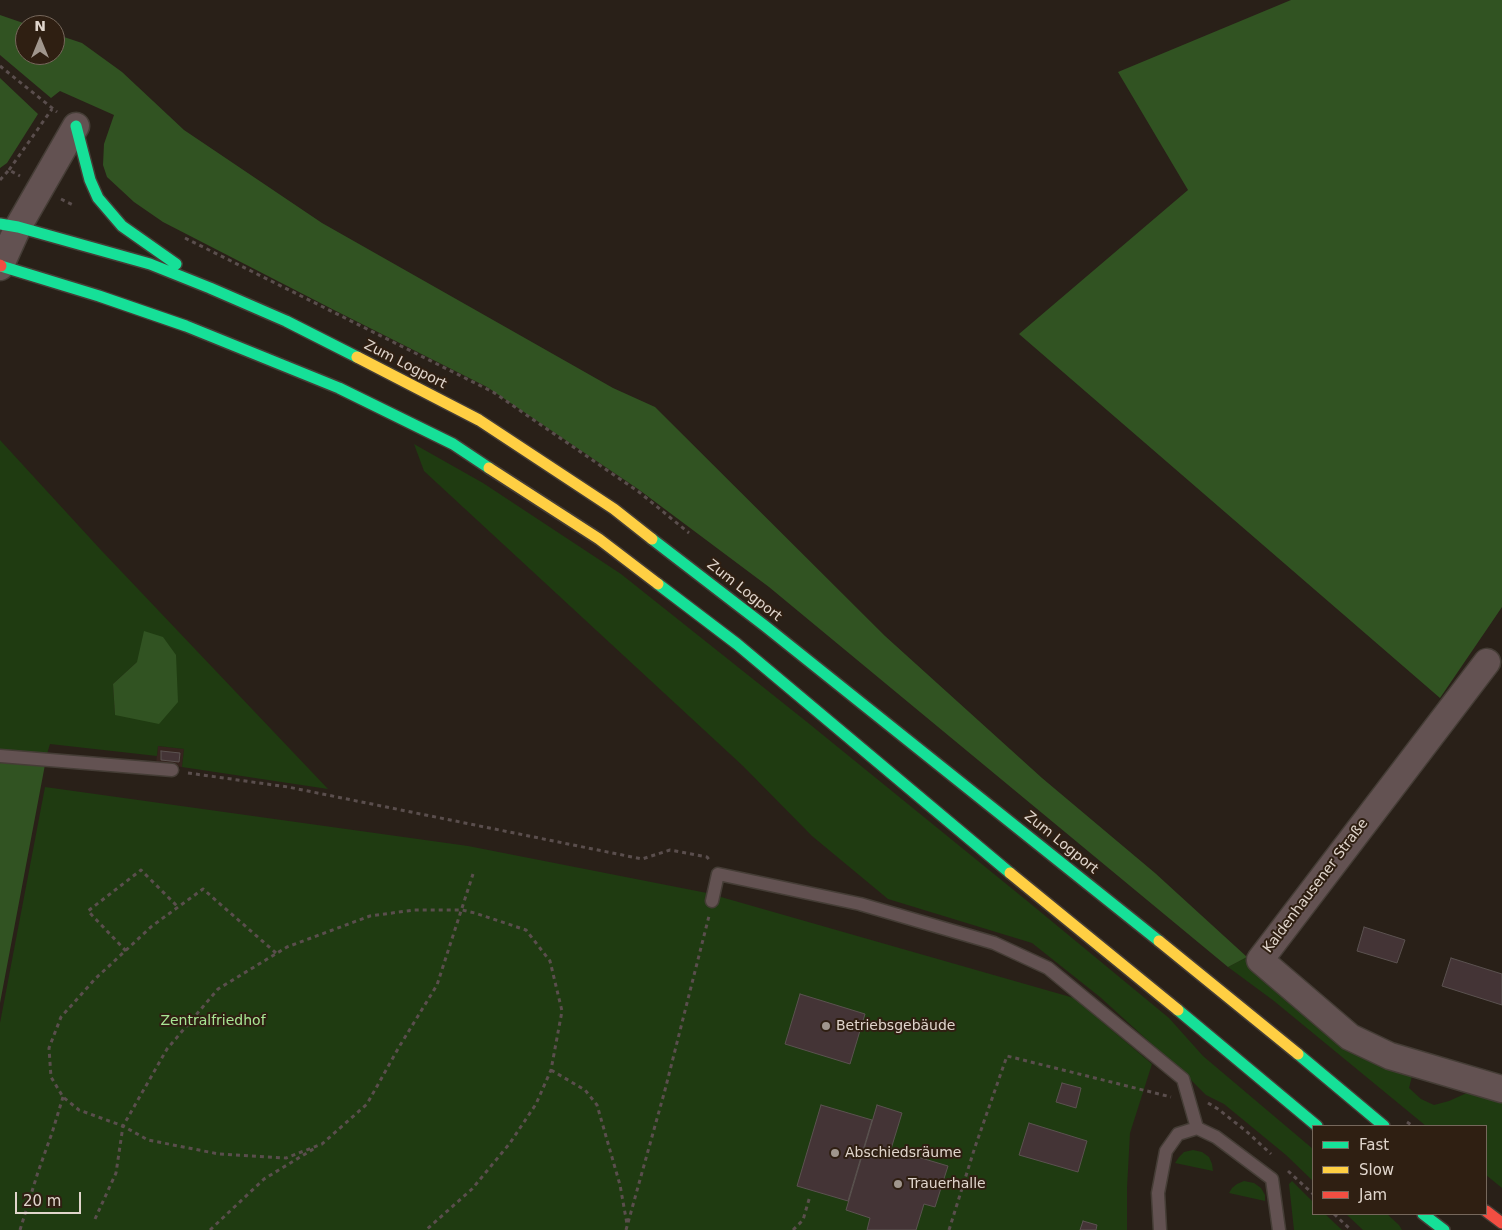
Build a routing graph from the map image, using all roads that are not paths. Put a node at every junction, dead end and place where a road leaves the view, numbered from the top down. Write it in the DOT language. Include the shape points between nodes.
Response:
graph roads {
  1 [pos="76,126"];
  2 [pos="9,225"];
  3 [pos="0,266"];
  4 [pos="210,288"];
  5 [pos="1487,662"];
  6 [pos="0,756"];
  7 [pos="172,770"];
  8 [pos="712,901"];
  9 [pos="1502,1088"];
  10 [pos="1316,1125"];
  11 [pos="1383,1125"];
  12 [pos="1197,1128"];
  13 [pos="1487,1212"];
  14 [pos="1424,1215"];
  15 [pos="1502,1223"];
  16 [pos="1160,1230"];
  17 [pos="1279,1230"];
  18 [pos="1444,1230"];
  1 -- 2 [label="street"];
  1 -- 4 [label="main road" via="98,198 122,226"];
  2 -- 3 [label="street"];
  2 -- 4 [label="main road, Zum Logport" via="150,264"];
  3 -- 10 [label="main road" via="186,326 339,388 453,444 599,539 738,644"];
  4 -- 11 [label="main road, Zum Logport" via="286,321 479,420 614,509 1004,817"];
  5 -- 9 [label="street, Kaldenhausener Straße" via="1260,960 1350,1037 1390,1056"];
  6 -- 7 [label="lane"];
  8 -- 12 [label="lane" via="718,874 860,904 994,943 1048,968 1183,1079"];
  12 -- 16 [label="lane" via="1178,1134 1166,1151 1158,1193"];
  12 -- 17 [label="lane" via="1216,1137 1272,1179"];
  13 -- 15 [label="main road"];
  14 -- 18 [label="main road"];
}
